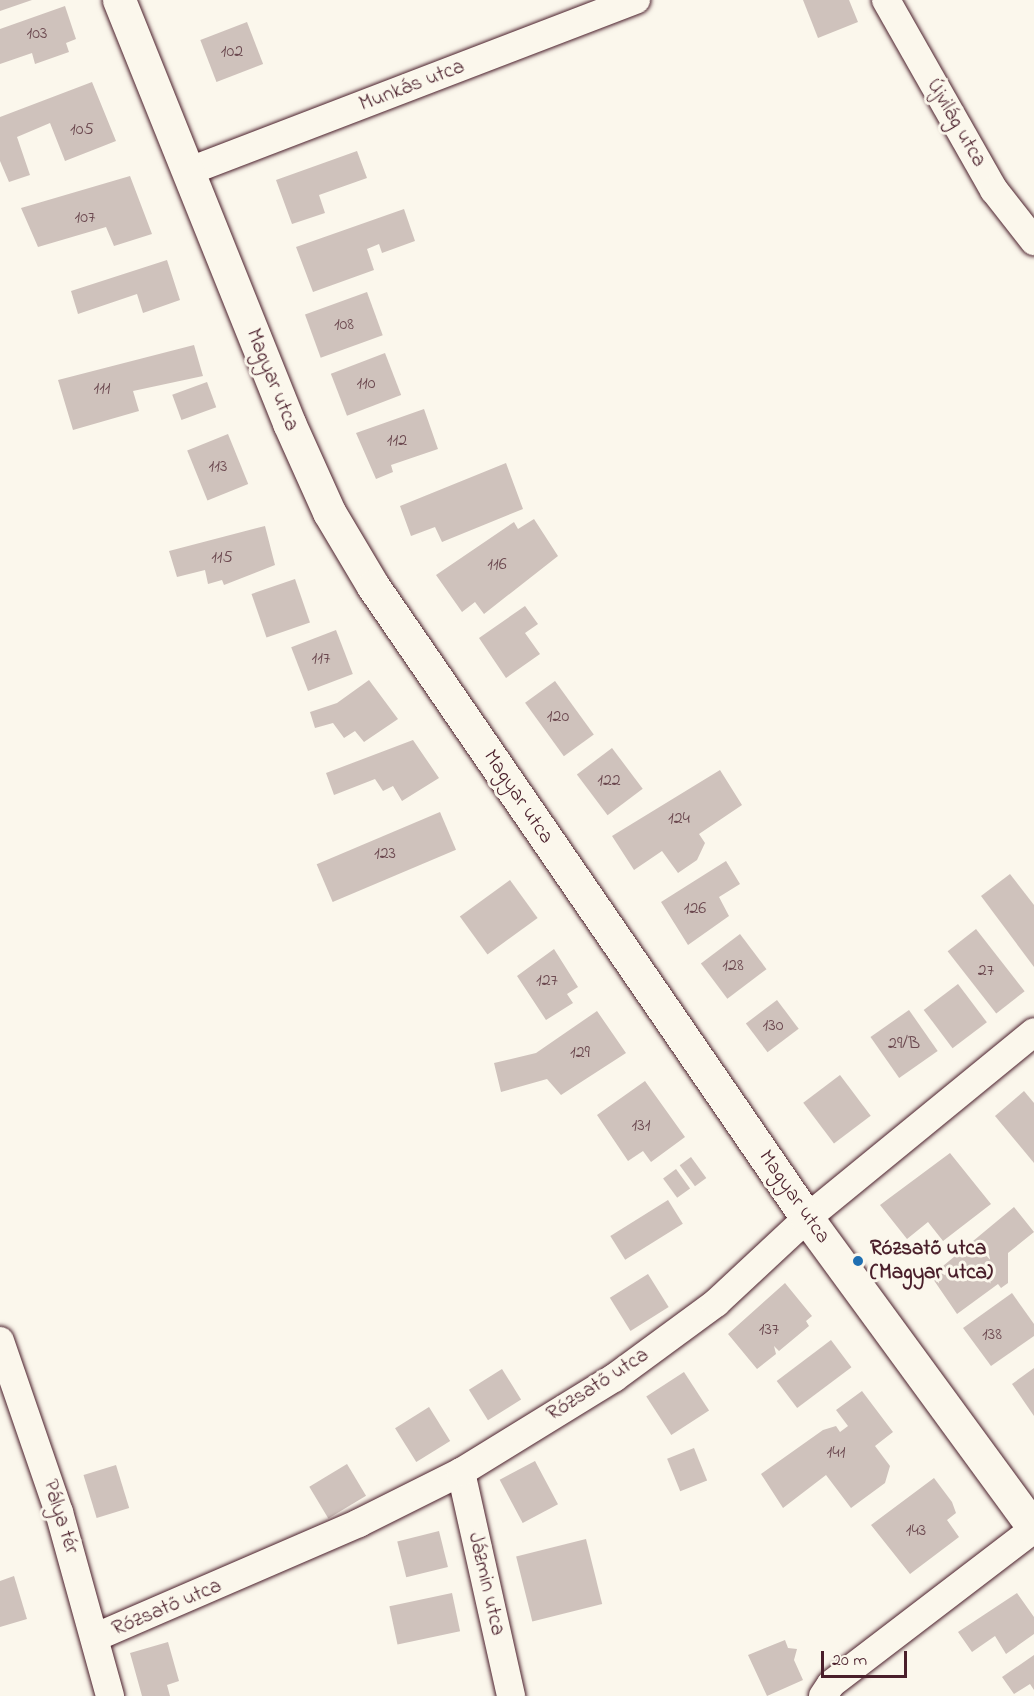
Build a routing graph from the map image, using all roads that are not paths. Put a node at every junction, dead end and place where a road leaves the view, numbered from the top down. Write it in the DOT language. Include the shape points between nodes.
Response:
graph roads {
  1 [pos="119,0"];
  2 [pos="636,0"];
  3 [pos="885,0"];
  4 [pos="187,172"];
  5 [pos="1034,241"];
  6 [pos="1034,1032"];
  7 [pos="807,1218"];
  8 [pos="0,1341"];
  9 [pos="461,1472"];
  10 [pos="1034,1529"];
  11 [pos="96,1637"];
  12 [pos="111,1696"];
  13 [pos="511,1696"];
  14 [pos="823,1696"];
  1 -- 4 [label="street, Magyar utca"];
  2 -- 4 [label="street, Munkás utca"];
  3 -- 5 [label="street, Újvilág utca" via="994,190"];
  4 -- 7 [label="street, Magyar utca" via="328,512 373,586"];
  6 -- 7 [label="street, Rózsatő utca"];
  7 -- 9 [label="street, Rózsatő utca" via="716,1304 614,1378"];
  7 -- 10 [label="street, Magyar utca"];
  8 -- 11 [label="street, Pálya tér"];
  9 -- 11 [label="street, Rózsatő utca" via="299,1551"];
  9 -- 13 [label="street, Jázmin utca"];
  10 -- 14 [label="street" via="831,1684"];
  11 -- 12 [label="street, Pálya tér"];
}
